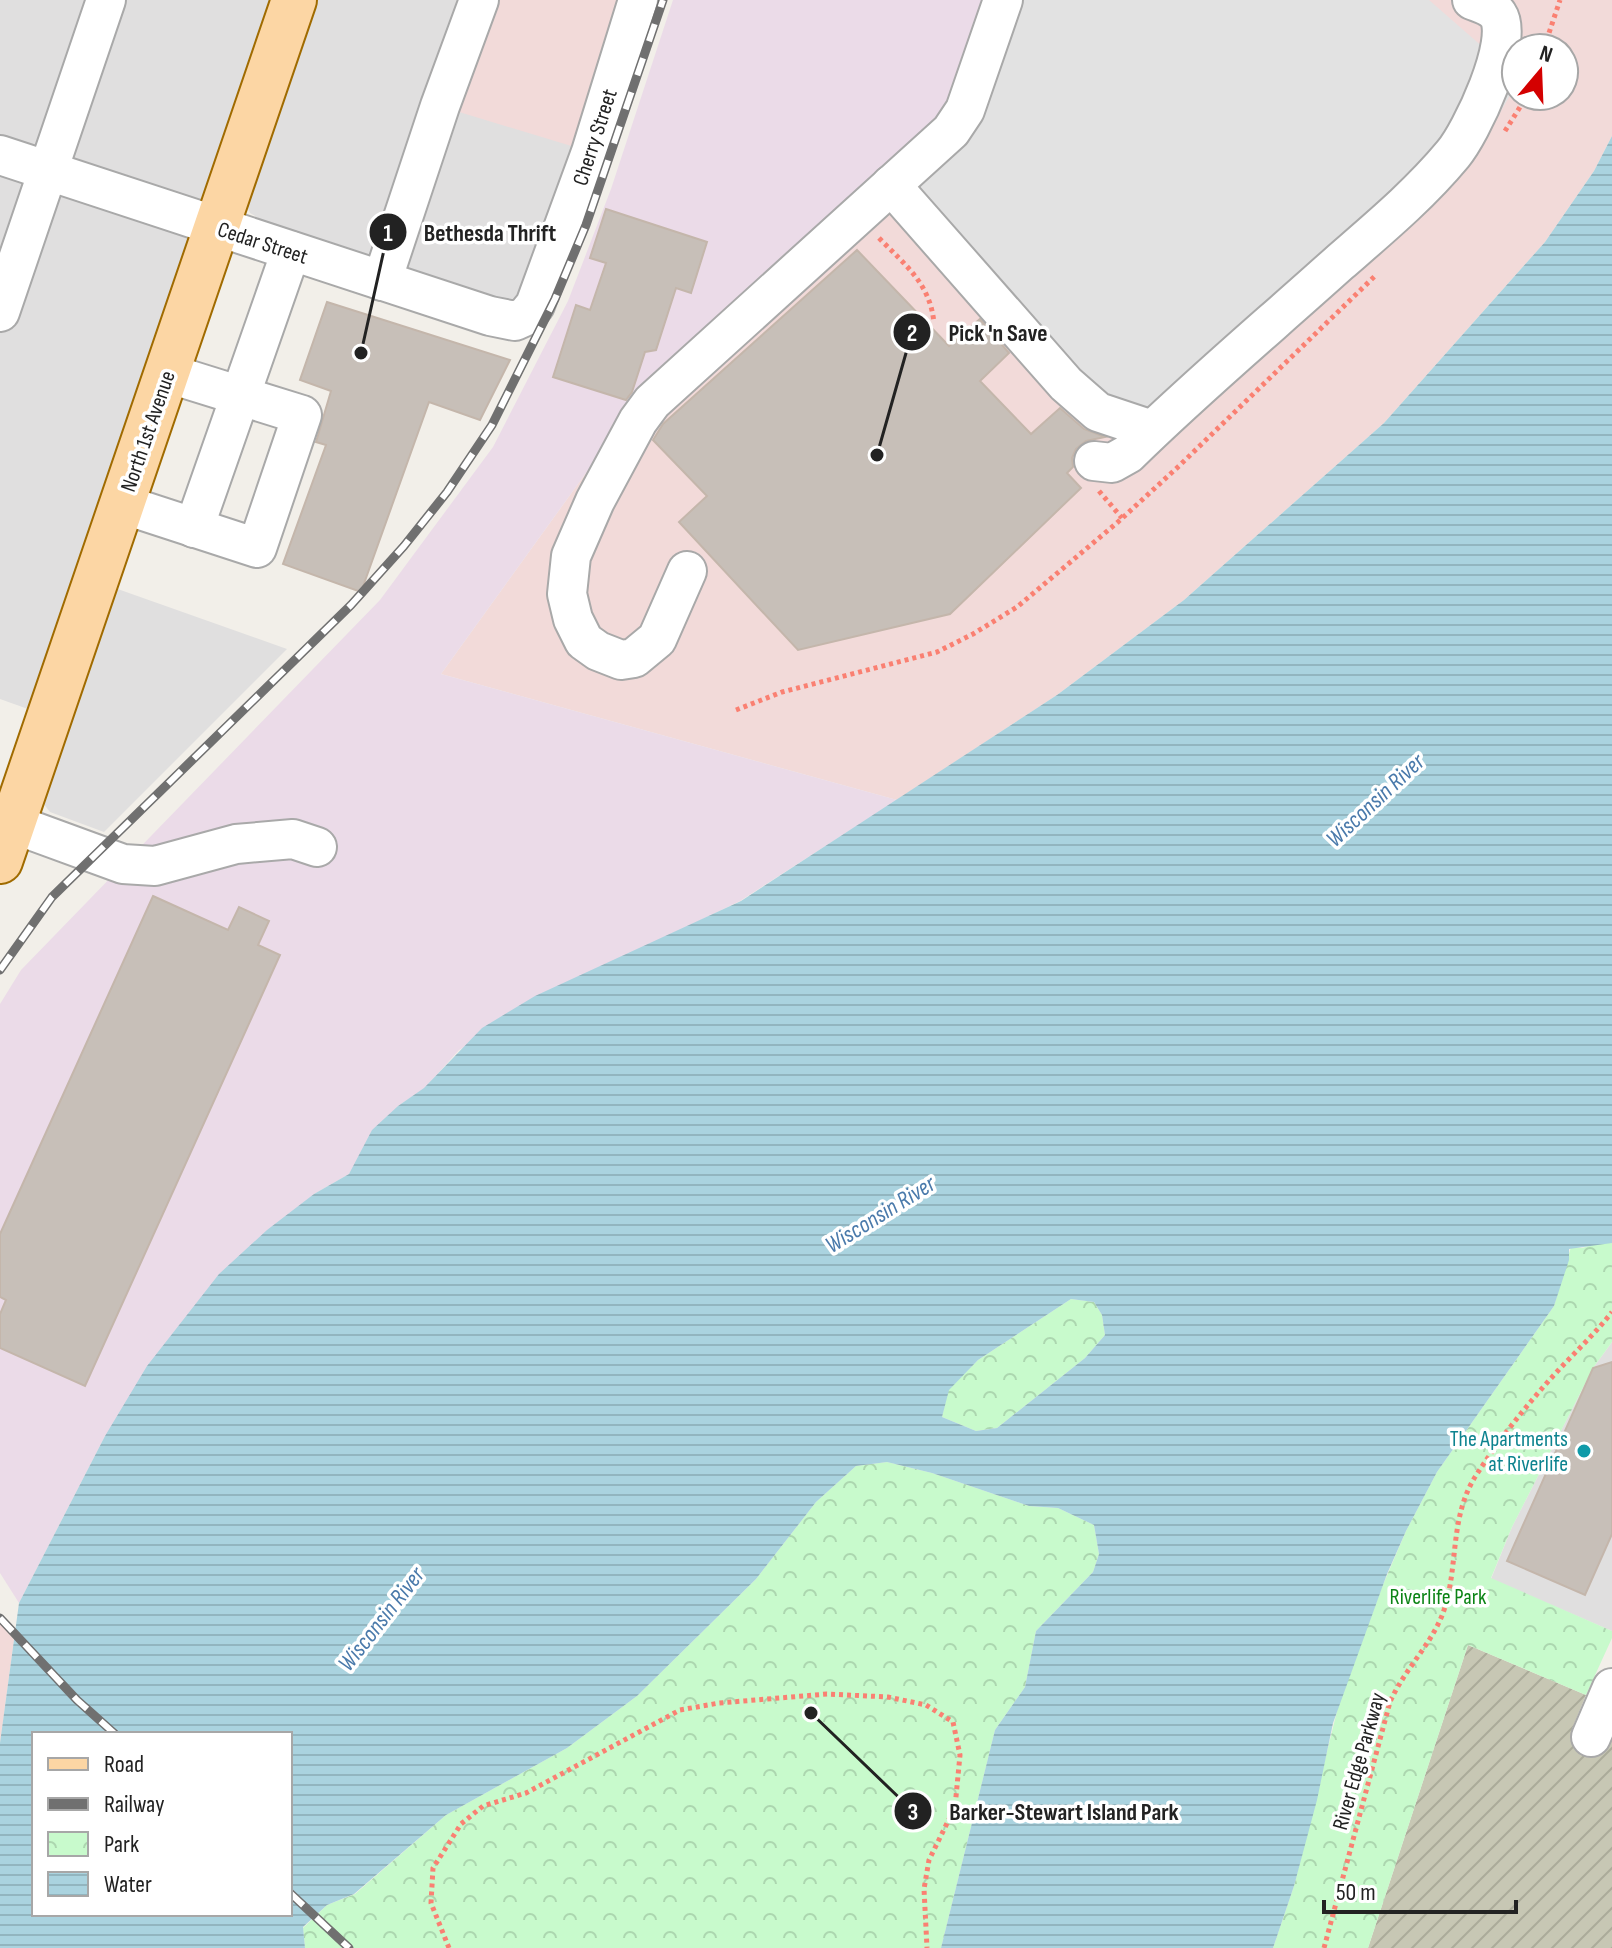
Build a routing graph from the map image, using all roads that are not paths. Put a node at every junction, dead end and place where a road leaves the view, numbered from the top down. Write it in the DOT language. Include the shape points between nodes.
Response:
graph roads {
  1 [pos="106,0"];
  2 [pos="294,0"];
  3 [pos="479,0"];
  4 [pos="638,0"];
  5 [pos="1003,0"];
  6 [pos="1472,0"];
  7 [pos="0,155"];
  8 [pos="49,171"];
  9 [pos="891,185"];
  10 [pos="217,227"];
  11 [pos="291,251"];
  12 [pos="382,281"];
  13 [pos="0,312"];
  14 [pos="526,316"];
  15 [pos="167,373"];
  16 [pos="239,395"];
  17 [pos="1152,430"];
  18 [pos="1094,461"];
  19 [pos="122,504"];
  20 [pos="194,528"];
  21 [pos="687,571"];
  22 [pos="4,835"];
  23 [pos="317,847"];
  24 [pos="1610,1696"];
  25 [pos="1591,1737"];
  1 -- 8 [label="street"];
  2 -- 10 [label="main road, North 1st Avenue"];
  3 -- 12 [label="street"];
  4 -- 14 [label="street, Cherry Street" via="591,152 535,305"];
  5 -- 9 [label="street" via="965,110 951,131"];
  6 -- 17 [label="street" via="1491,7 1500,17 1502,33 1481,105 1455,152 1407,203"];
  7 -- 8 [label="street, Cedar Street"];
  8 -- 10 [label="street, Cedar Street"];
  8 -- 13 [label="street"];
  9 -- 17 [label="street" via="1066,384 1098,412"];
  9 -- 21 [label="street" via="686,370 638,421 571,556 567,594 584,641 621,660 634,658 657,639"];
  10 -- 11 [label="street, Cedar Street"];
  10 -- 15 [label="main road, North 1st Avenue"];
  11 -- 12 [label="street, Cedar Street"];
  11 -- 16 [label="street"];
  12 -- 14 [label="street, Cedar Street" via="490,316 515,321"];
  15 -- 16 [label="street"];
  15 -- 19 [label="main road, North 1st Avenue"];
  16 -- 20 [label="street"];
  16 -- 20 [label="street" via="302,415 257,548"];
  17 -- 18 [label="street" via="1116,462"];
  19 -- 20 [label="street"];
  19 -- 22 [label="main road, North 1st Avenue"];
  22 -- 23 [label="street" via="123,864 155,866 236,844 293,839"];
  24 -- 25 [label="street"];
}
